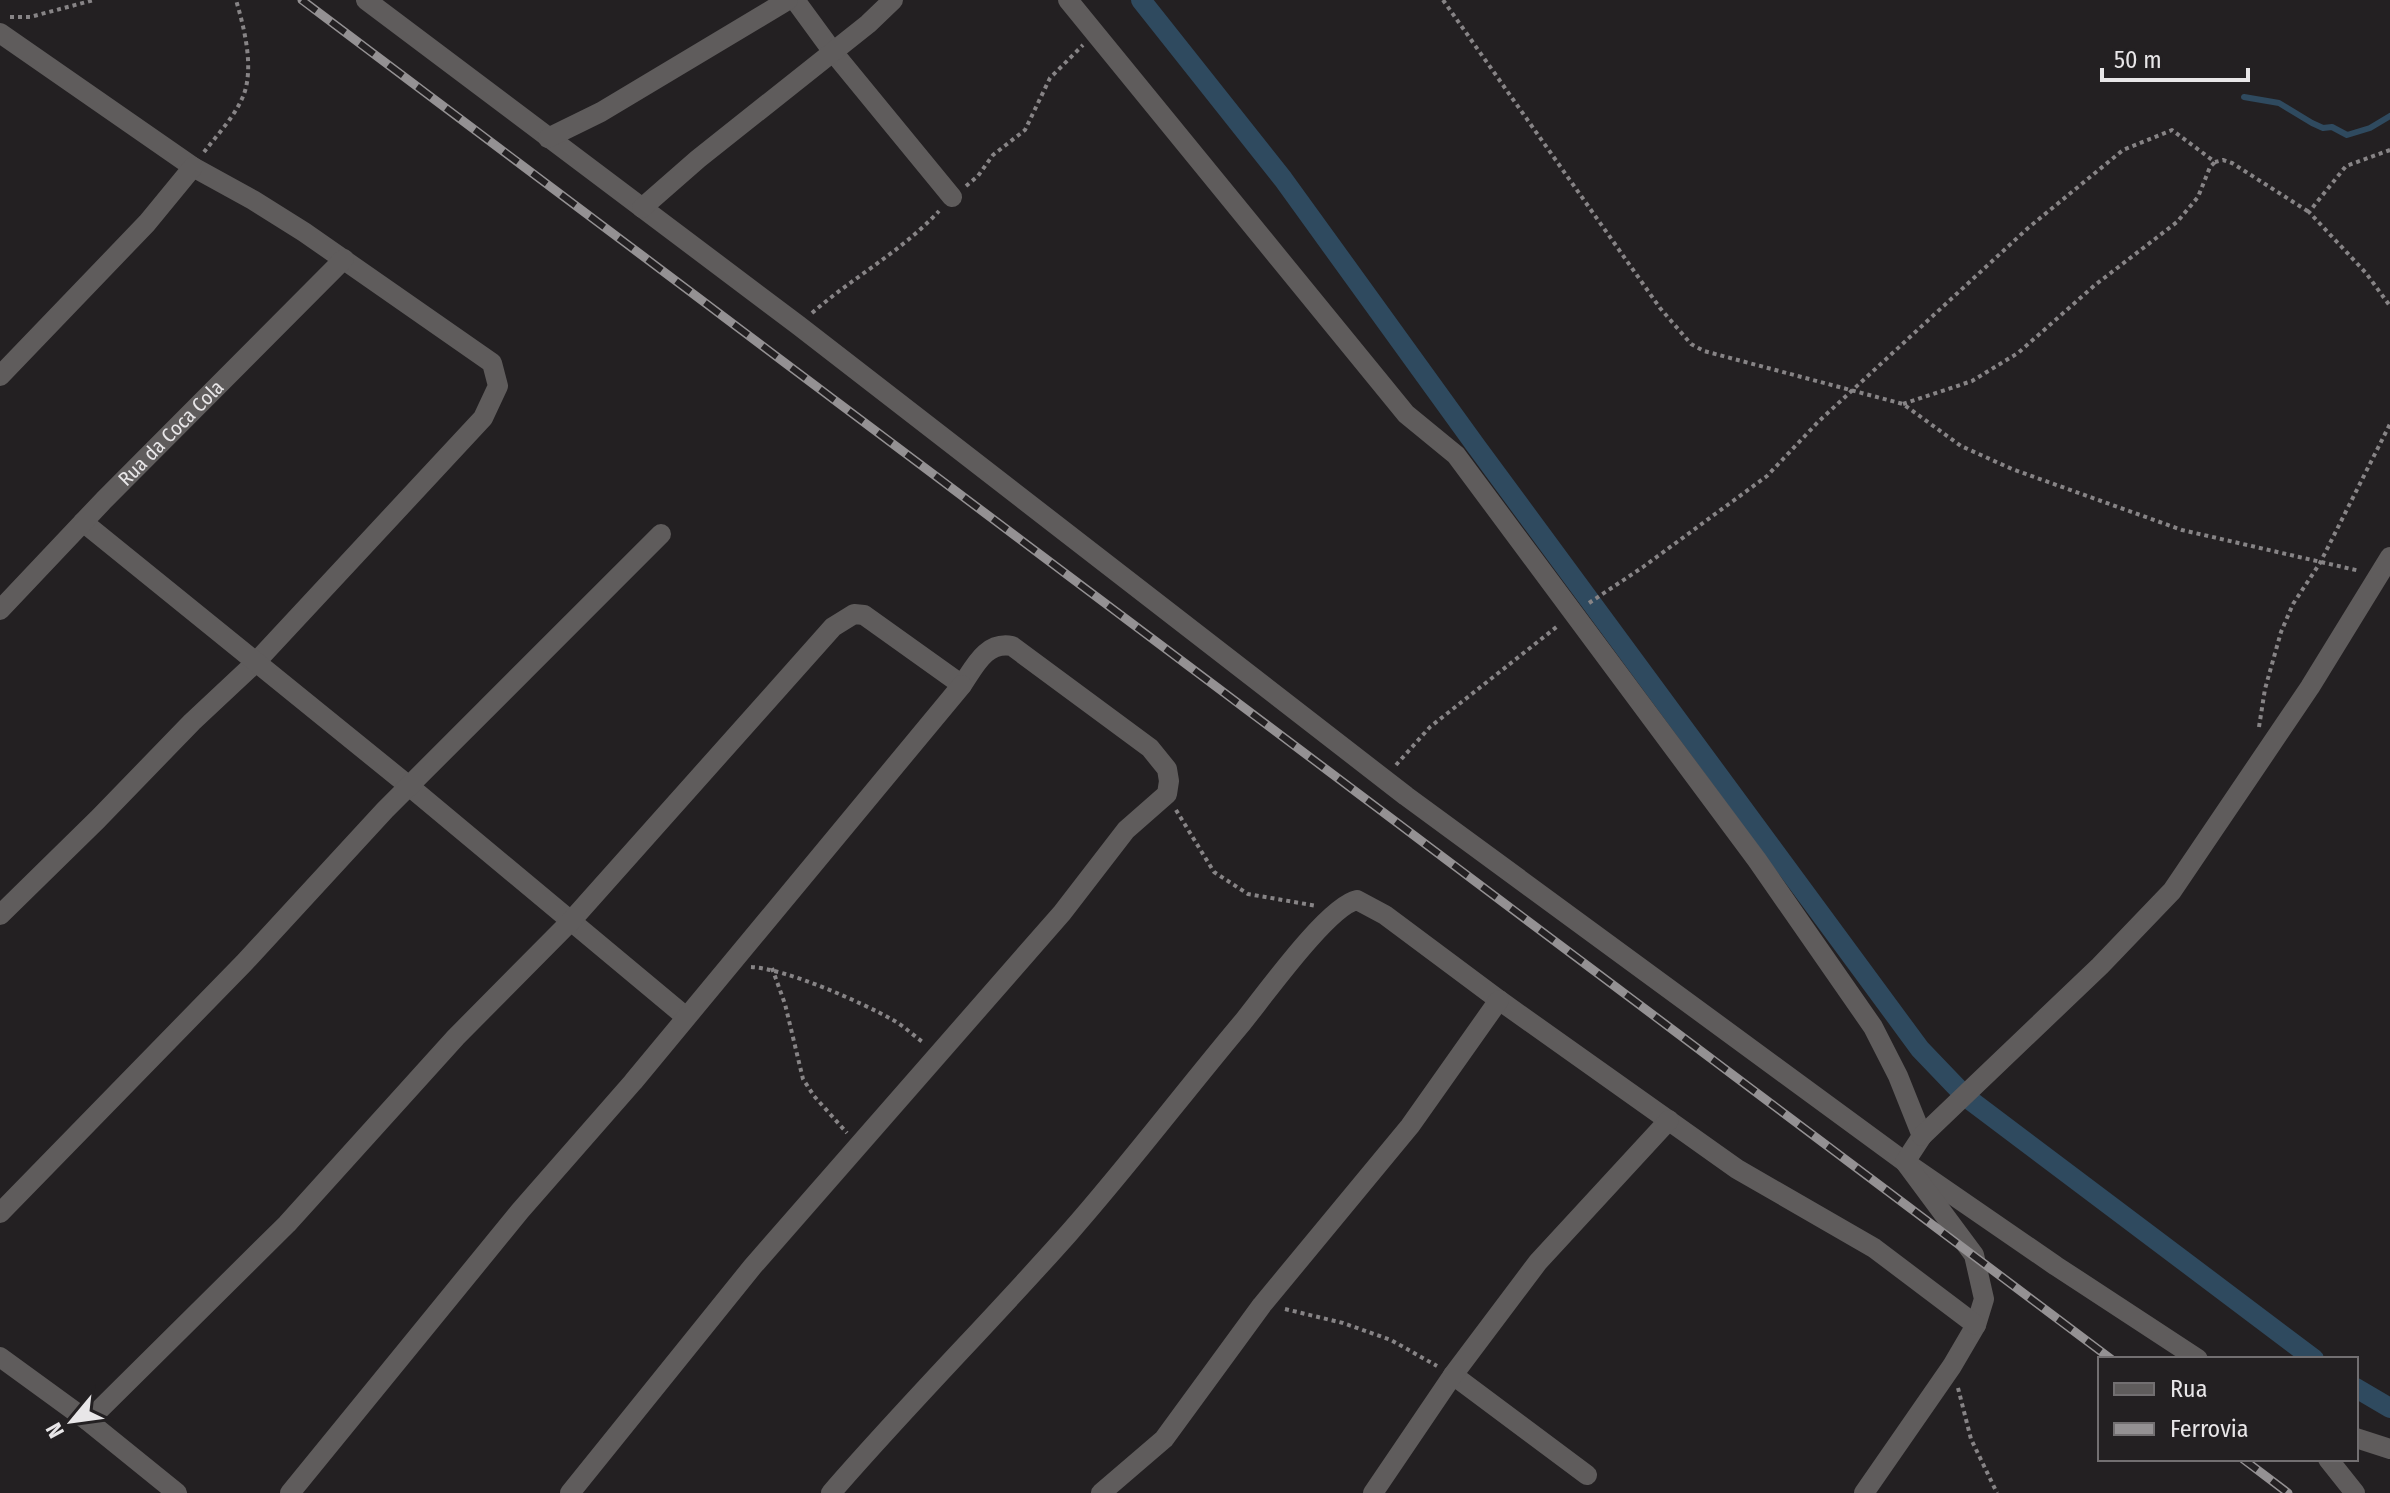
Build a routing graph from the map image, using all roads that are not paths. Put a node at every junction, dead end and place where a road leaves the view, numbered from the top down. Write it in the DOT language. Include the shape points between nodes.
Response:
graph roads {
  1 [pos="366,0"];
  2 [pos="788,0"];
  3 [pos="795,0"];
  4 [pos="893,0"];
  5 [pos="1068,0"];
  6 [pos="0,33"];
  7 [pos="833,52"];
  8 [pos="548,138"];
  9 [pos="193,167"];
  10 [pos="952,197"];
  11 [pos="642,208"];
  12 [pos="344,259"];
  13 [pos="0,376"];
  14 [pos="83,522"];
  15 [pos="661,534"];
  16 [pos="2390,557"];
  17 [pos="0,610"];
  18 [pos="255,663"];
  19 [pos="962,685"];
  20 [pos="409,786"];
  21 [pos="0,915"];
  22 [pos="571,921"];
  23 [pos="1499,1000"];
  24 [pos="686,1017"];
  25 [pos="1669,1120"];
  26 [pos="1922,1136"];
  27 [pos="1905,1162"];
  28 [pos="0,1213"];
  29 [pos="1976,1325"];
  30 [pos="0,1357"];
  31 [pos="2195,1357"];
  32 [pos="1453,1375"];
  33 [pos="88,1421"];
  34 [pos="2358,1439"];
  35 [pos="2390,1449"];
  36 [pos="2330,1461"];
  37 [pos="1587,1475"];
  38 [pos="177,1493"];
  39 [pos="290,1493"];
  40 [pos="570,1493"];
  41 [pos="831,1493"];
  42 [pos="1101,1493"];
  43 [pos="1373,1493"];
  44 [pos="1864,1493"];
  45 [pos="2355,1493"];
  1 -- 8 [label="street"];
  2 -- 8 [label="street"];
  3 -- 7 [label="street"];
  4 -- 7 [label="street"];
  5 -- 26 [label="street" via="1406,414 1456,455 1575,613 1873,1027"];
  6 -- 9 [label="street"];
  7 -- 10 [label="street"];
  7 -- 11 [label="street"];
  8 -- 11 [label="street"];
  9 -- 12 [label="street"];
  9 -- 13 [label="street" via="147,223"];
  11 -- 27 [label="street" via="1384,779"];
  12 -- 14 [label="street, Rua da Coca Cola"];
  12 -- 18 [label="street" via="492,363 498,386 483,418"];
  14 -- 17 [label="street, Rua da Coca Cola"];
  14 -- 18 [label="street"];
  15 -- 20 [label="street"];
  16 -- 26 [label="street" via="2310,687 2172,891"];
  18 -- 20 [label="street"];
  18 -- 21 [label="street"];
  19 -- 22 [label="street" via="864,615 848,616 809,652"];
  19 -- 24 [label="street"];
  19 -- 40 [label="street" via="986,652 1012,646 1150,748 1167,769 1167,794 1126,830 1062,913 753,1266"];
  20 -- 22 [label="street"];
  20 -- 28 [label="street"];
  22 -- 24 [label="street"];
  22 -- 33 [label="street" via="476,1016 287,1224"];
  23 -- 25 [label="street"];
  23 -- 41 [label="street" via="1368,904 1357,900 1339,909 1068,1234"];
  23 -- 42 [label="street" via="1410,1126 1262,1305 1164,1439"];
  24 -- 39 [label="street"];
  25 -- 29 [label="street" via="1746,1175 1874,1248"];
  25 -- 32 [label="street" via="1538,1262"];
  26 -- 27 [label="street"];
  27 -- 29 [label="street" via="1974,1255 1984,1299"];
  27 -- 31 [label="street"];
  29 -- 44 [label="street"];
  30 -- 33 [label="street"];
  32 -- 37 [label="street"];
  32 -- 43 [label="street"];
  33 -- 38 [label="street"];
  34 -- 35 [label="street"];
  36 -- 45 [label="street"];
}
